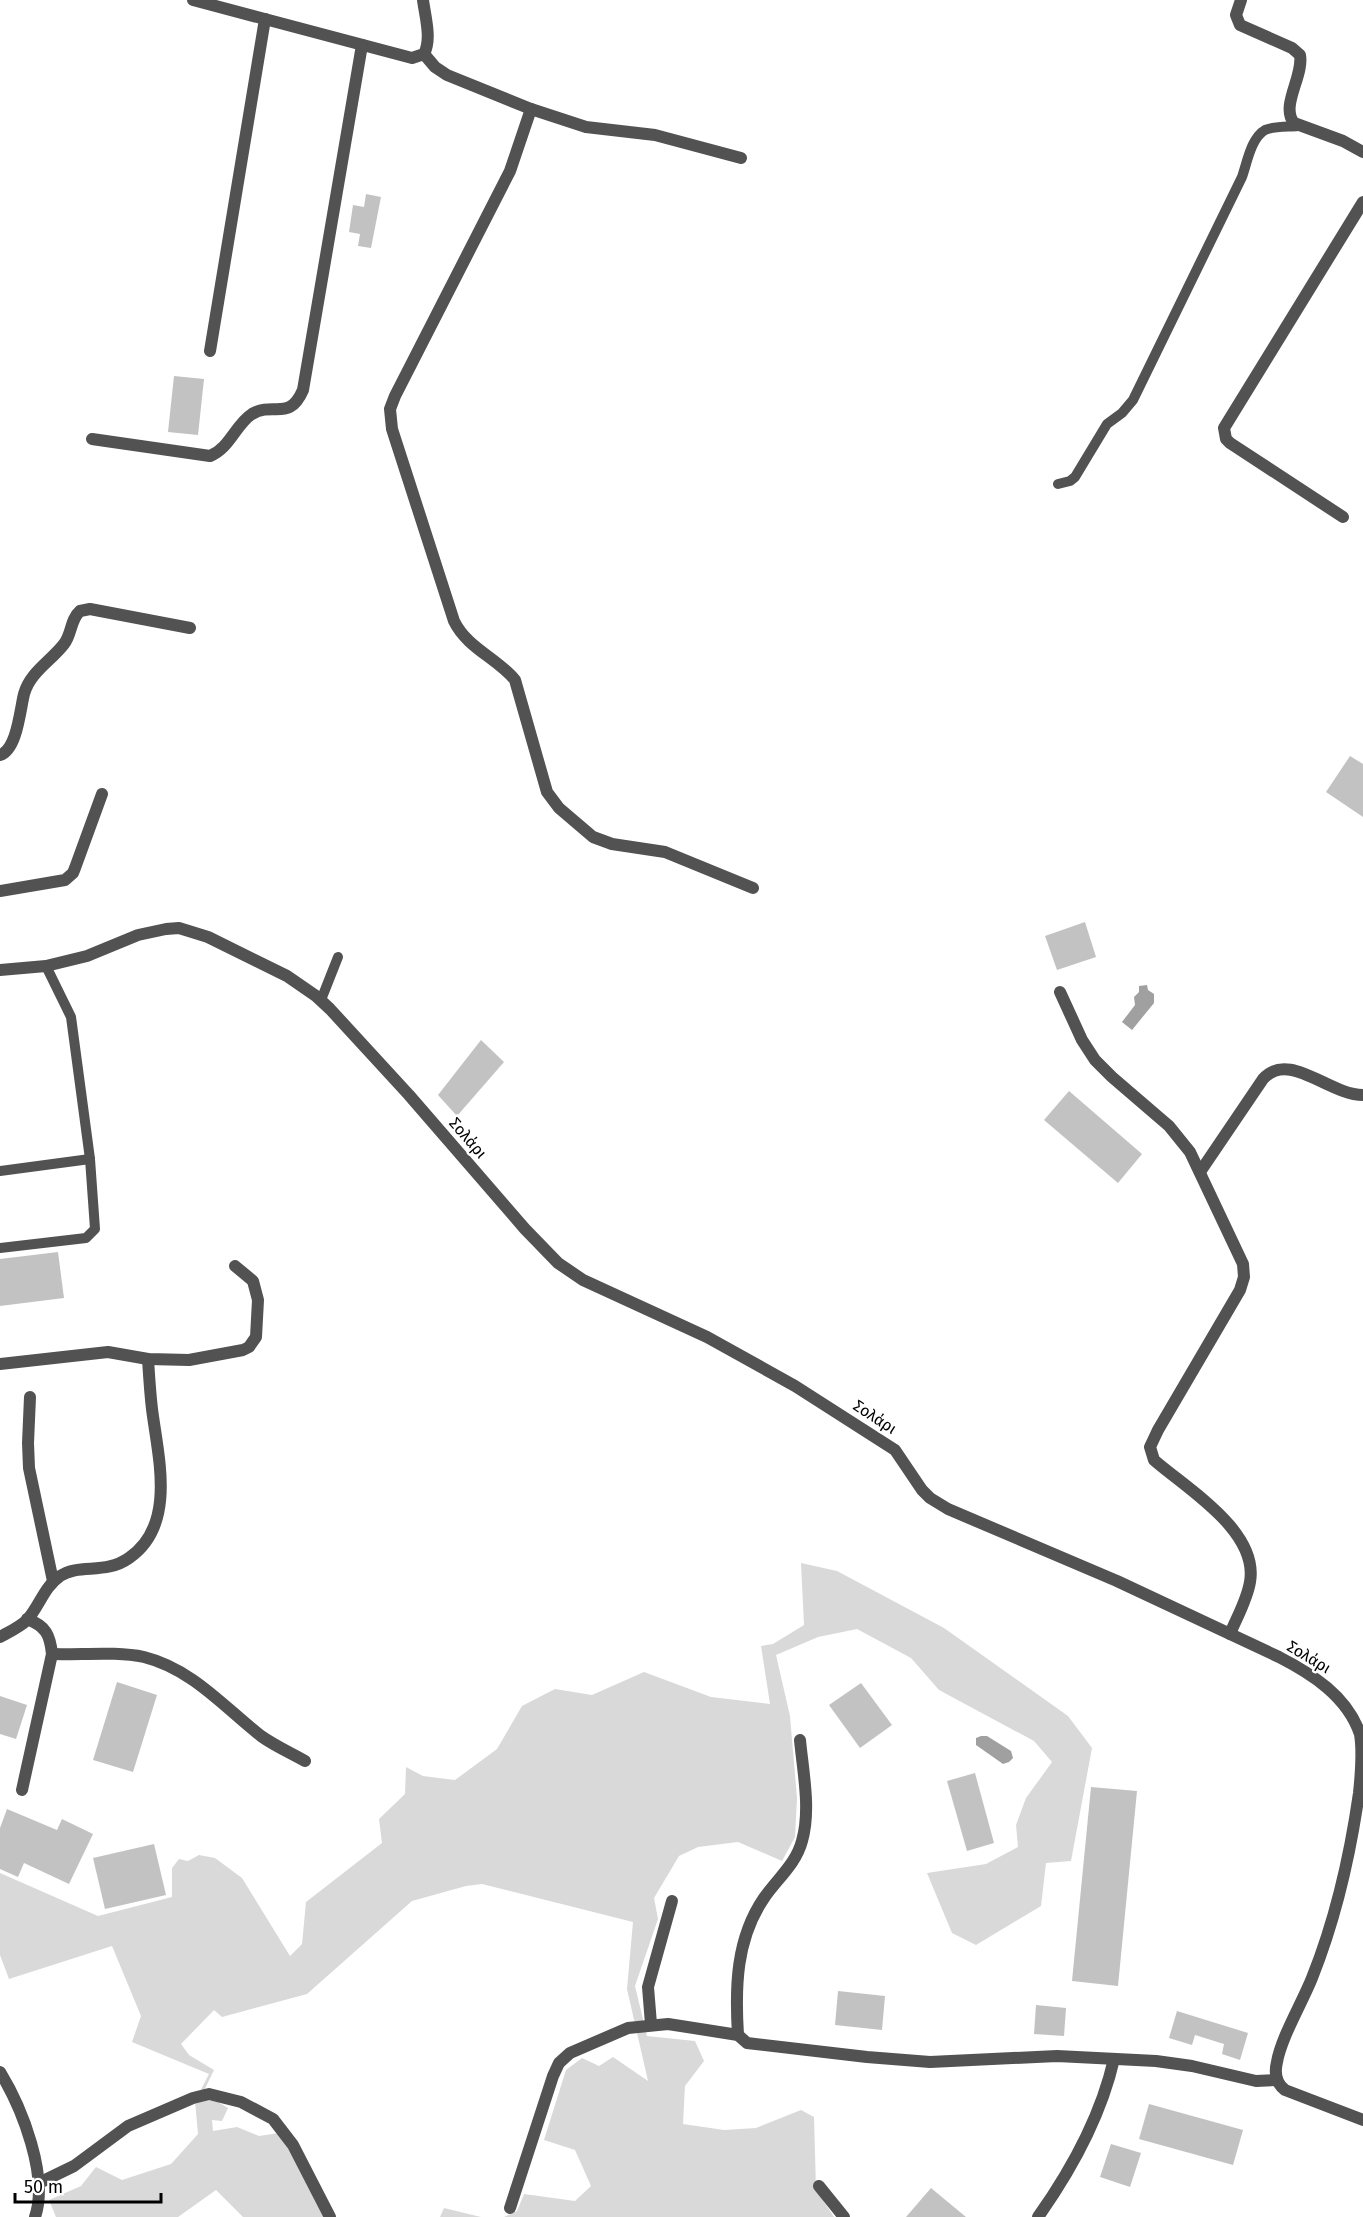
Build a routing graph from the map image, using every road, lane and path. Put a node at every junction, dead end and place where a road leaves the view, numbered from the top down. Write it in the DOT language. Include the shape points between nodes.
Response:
graph roads {
  1 [pos="193,0"];
  2 [pos="423,0"];
  3 [pos="1241,0"];
  4 [pos="265,19"];
  5 [pos="362,45"];
  6 [pos="424,54"];
  7 [pos="531,109"];
  8 [pos="1298,126"];
  9 [pos="1363,152"];
  10 [pos="741,158"];
  11 [pos="1363,202"];
  12 [pos="210,351"];
  13 [pos="92,439"];
  14 [pos="1058,484"];
  15 [pos="1343,517"];
  16 [pos="190,627"];
  17 [pos="0,755"];
  18 [pos="102,794"];
  19 [pos="753,888"];
  20 [pos="0,891"];
  21 [pos="338,957"];
  22 [pos="46,966"];
  23 [pos="0,970"];
  24 [pos="1060,992"];
  25 [pos="321,1000"];
  26 [pos="1363,1095"];
  27 [pos="90,1160"];
  28 [pos="0,1171"];
  29 [pos="1200,1172"];
  30 [pos="0,1248"];
  31 [pos="235,1266"];
  32 [pos="148,1359"];
  33 [pos="0,1364"];
  34 [pos="30,1397"];
  35 [pos="53,1581"];
  36 [pos="27,1619"];
  37 [pos="1230,1634"];
  38 [pos="0,1637"];
  39 [pos="52,1654"];
  40 [pos="800,1740"];
  41 [pos="305,1761"];
  42 [pos="22,1790"];
  43 [pos="672,1901"];
  44 [pos="651,2024"];
  45 [pos="738,2035"];
  46 [pos="1114,2059"];
  47 [pos="0,2072"];
  48 [pos="1276,2080"];
  49 [pos="1363,2120"];
  50 [pos="39,2183"];
  51 [pos="819,2186"];
  52 [pos="510,2208"];
  53 [pos="34,2217"];
  54 [pos="330,2217"];
  55 [pos="844,2217"];
  56 [pos="1038,2217"];
  1 -- 4 [label="street"];
  2 -- 6 [label="street" via="428,38"];
  3 -- 8 [label="street" via="1236,15 1240,25 1300,55 1289,113"];
  4 -- 5 [label="street"];
  4 -- 12 [label="street"];
  5 -- 6 [label="street" via="405,57"];
  5 -- 13 [label="street" via="298,400 291,407 251,414 210,456"];
  6 -- 7 [label="street" via="440,71"];
  7 -- 10 [label="street" via="586,127 655,135"];
  7 -- 19 [label="street" via="510,171 395,396 390,409 392,429 454,621 465,639 514,681 552,801 593,837 665,852"];
  8 -- 9 [label="street"];
  8 -- 14 [label="lane" via="1265,130 1259,136 1133,400 1107,424 1075,477"];
  11 -- 15 [label="street" via="1224,428 1230,443"];
  16 -- 17 [label="street" via="90,609 80,611 64,644 27,684 12,744"];
  18 -- 20 [label="street" via="69,878"];
  21 -- 25 [label="lane"];
  22 -- 23 [label="street, Σολάρι"];
  22 -- 25 [label="street, Σολάρι" via="87,956 138,935 178,928 270,967"];
  22 -- 27 [label="lane" via="71,1017"];
  24 -- 29 [label="street" via="1095,1060 1181,1139"];
  25 -- 37 [label="street, Σολάρι" via="558,1263 583,1280 717,1342 795,1386 895,1450 922,1490 948,1509 1118,1581"];
  26 -- 29 [label="street" via="1341,1092 1288,1068 1274,1070 1263,1079"];
  27 -- 28 [label="lane"];
  27 -- 30 [label="lane" via="95,1229 86,1238"];
  29 -- 37 [label="street" via="1239,1251 1244,1277 1150,1447 1154,1460 1221,1516 1246,1549 1251,1580"];
  31 -- 32 [label="street" via="253,1281 258,1300 258,1331 249,1347 189,1360"];
  32 -- 33 [label="street" via="100,1352"];
  32 -- 35 [label="street" via="159,1458 160,1498 155,1525 140,1549 129,1558 104,1569 71,1571"];
  34 -- 35 [label="street" via="29,1468"];
  35 -- 36 [label="street"];
  36 -- 38 [label="street"];
  36 -- 39 [label="street" via="46,1630"];
  37 -- 48 [label="street, Σολάρι" via="1324,1684 1358,1728 1362,1743 1359,1793 1344,1878 1312,1977 1279,2054"];
  39 -- 41 [label="street" via="124,1655 151,1660 190,1678 263,1737"];
  39 -- 42 [label="street"];
  40 -- 45 [label="street" via="805,1830 795,1859 758,1907 741,1950 737,1969"];
  43 -- 44 [label="street" via="648,1987"];
  44 -- 45 [label="street"];
  44 -- 52 [label="street" via="609,2034 570,2053 559,2063"];
  45 -- 46 [label="street" via="747,2043 893,2060 945,2062 1057,2055"];
  46 -- 48 [label="street" via="1174,2063 1261,2081"];
  46 -- 56 [label="street" via="1092,2124"];
  47 -- 50 [label="street" via="26,2128"];
  48 -- 49 [label="street" via="1281,2088"];
  50 -- 53 [label="street"];
  50 -- 54 [label="street" via="74,2166 146,2117 193,2098 212,2095 252,2107 279,2126"];
  51 -- 55 [label="street"];
}
